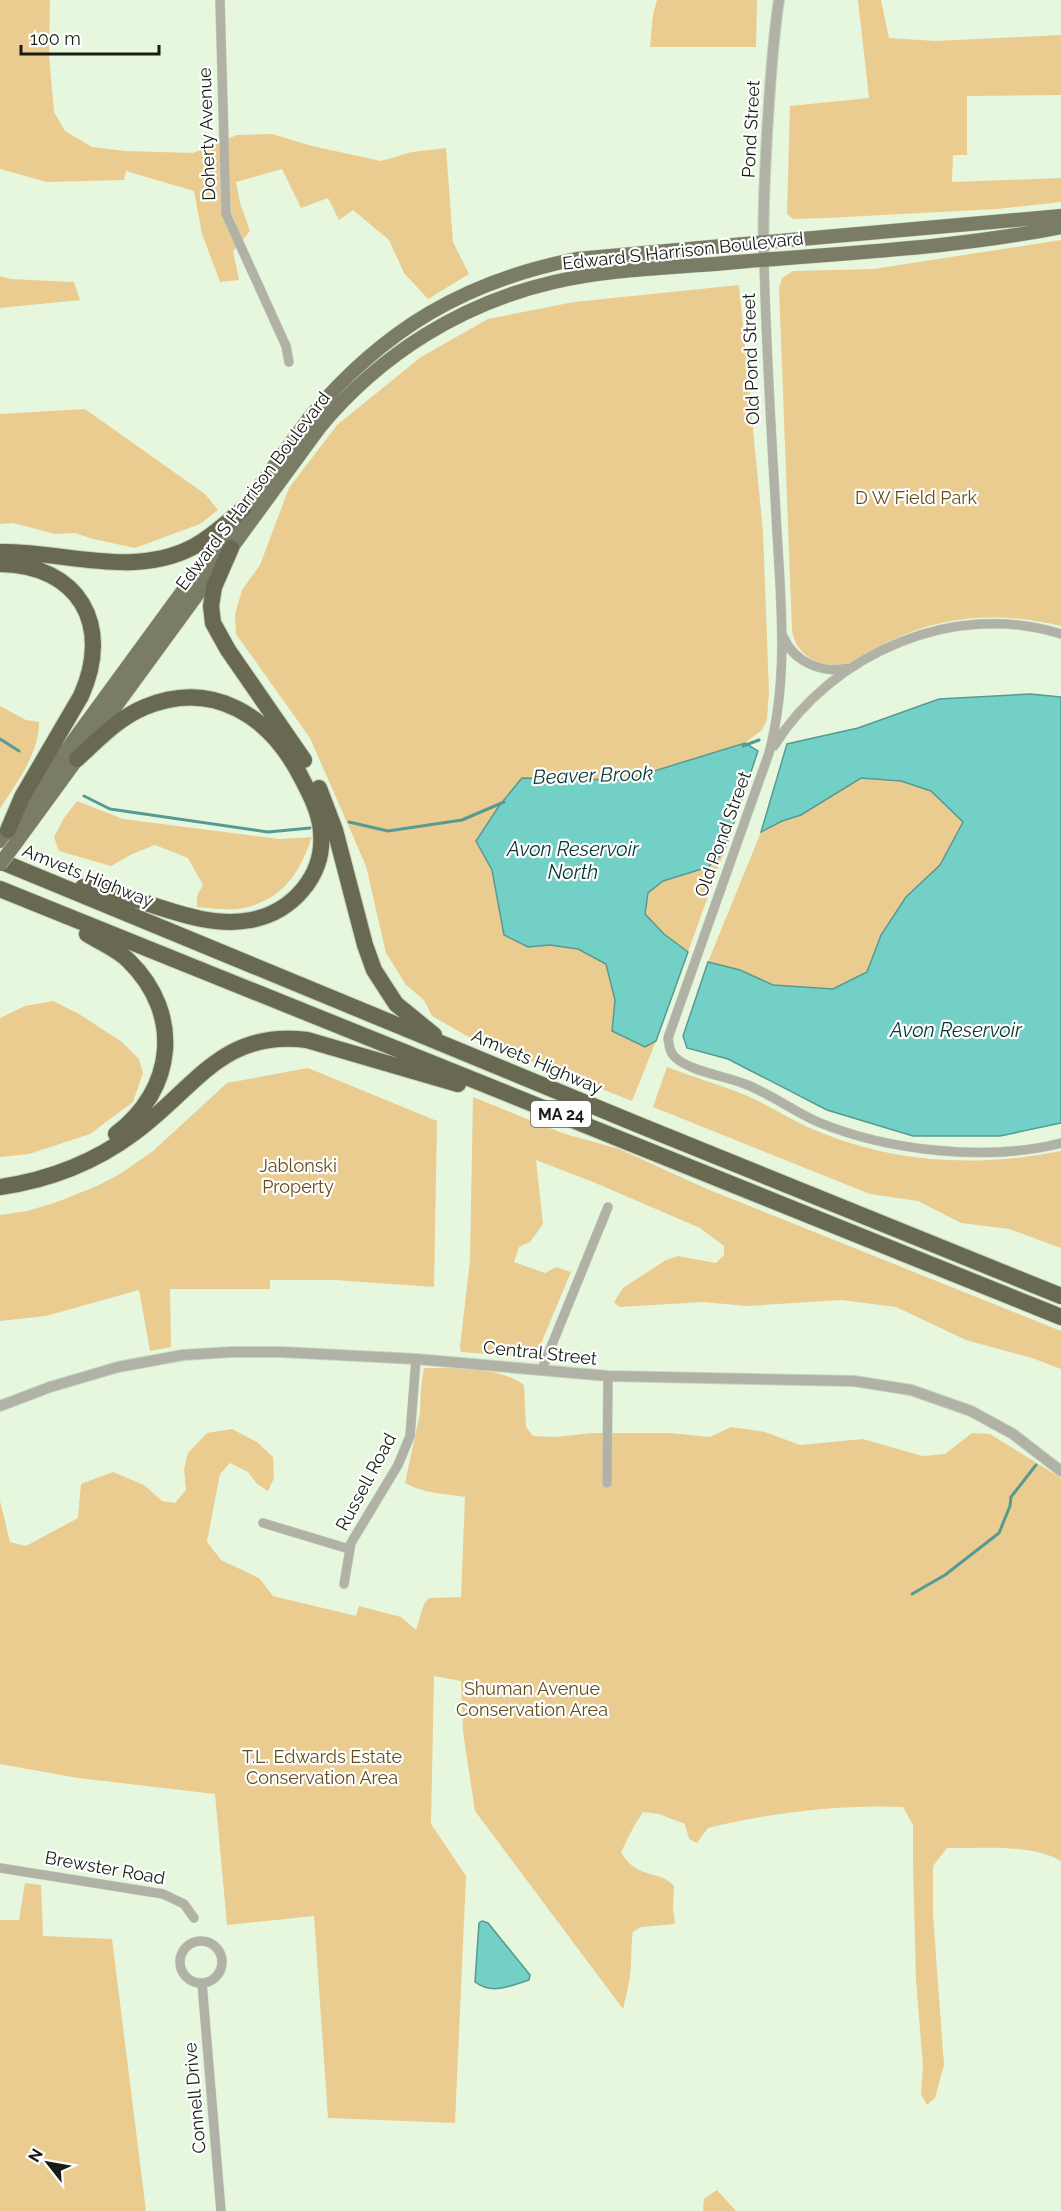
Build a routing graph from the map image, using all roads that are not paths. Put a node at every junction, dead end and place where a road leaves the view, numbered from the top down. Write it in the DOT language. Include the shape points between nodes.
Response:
graph roads {
  1 [pos="220,0"];
  2 [pos="779,0"];
  3 [pos="1061,216"];
  4 [pos="1061,228"];
  5 [pos="763,242"];
  6 [pos="764,260"];
  7 [pos="290,362"];
  8 [pos="243,509"];
  9 [pos="231,548"];
  10 [pos="0,552"];
  11 [pos="0,564"];
  12 [pos="1061,634"];
  13 [pos="783,636"];
  14 [pos="849,668"];
  15 [pos="769,753"];
  16 [pos="77,759"];
  17 [pos="8,838"];
  18 [pos="0,863"];
  19 [pos="56,884"];
  20 [pos="0,890"];
  21 [pos="60,914"];
  22 [pos="443,1044"];
  23 [pos="494,1087"];
  24 [pos="1061,1143"];
  25 [pos="0,1176"];
  26 [pos="0,1187"];
  27 [pos="608,1207"];
  28 [pos="1061,1296"];
  29 [pos="1061,1317"];
  30 [pos="416,1359"];
  31 [pos="542,1369"];
  32 [pos="608,1376"];
  33 [pos="0,1406"];
  34 [pos="1061,1471"];
  35 [pos="607,1483"];
  36 [pos="263,1523"];
  37 [pos="349,1549"];
  38 [pos="344,1584"];
  39 [pos="0,1868"];
  40 [pos="194,1918"];
  41 [pos="202,1983"];
  42 [pos="221,2211"];
  1 -- 7 [label="street, Doherty Avenue" via="226,214"];
  2 -- 5 [label="street, Pond Street" via="770,79"];
  3 -- 5 [label="main road, Edward S Harrison Boulevard"];
  4 -- 6 [label="main road, Edward S Harrison Boulevard" via="975,242"];
  5 -- 6 [label="street, Pond Street"];
  5 -- 8 [label="main road, Edward S Harrison Boulevard" via="577,259 512,275 450,301 394,336 344,379 310,417"];
  6 -- 9 [label="main road, Edward S Harrison Boulevard" via="622,272 556,282 492,301 432,330 378,368 341,402"];
  6 -- 13 [label="street, Old Pond Street" via="767,381"];
  8 -- 10 [label="highway" via="197,545 152,560 120,563"];
  8 -- 17 [label="main road, Edward S Harrison Boulevard"];
  9 -- 16 [label="main road, Edward S Harrison Boulevard"];
  9 -- 22 [label="highway" via="214,588 213,623 320,790 335,830 367,951 380,982 396,1004"];
  11 -- 17 [label="highway" via="39,568 61,579 82,603 93,639 92,665 85,688 22,798"];
  12 -- 14 [label="street" via="1020,624 962,625 906,640"];
  13 -- 14 [label="street" via="791,650 806,662 824,669"];
  13 -- 15 [label="street, Old Pond Street" via="780,700"];
  14 -- 15 [label="street" via="794,718"];
  15 -- 24 [label="street, Old Pond Street" via="668,1038 674,1057 745,1084 817,1121 900,1146 962,1151"];
  16 -- 17 [label="main road, Edward S Harrison Boulevard"];
  16 -- 19 [label="highway" via="117,722 146,706 188,698 226,703 258,721 291,760 316,810 321,832 320,857 312,876 290,903 266,915 238,921 214,921 93,888"];
  17 -- 18 [label="main road, Edward S Harrison Boulevard, bridge"];
  18 -- 19 [label="highway, Amvets Highway / MA 24"];
  19 -- 22 [label="highway, Amvets Highway / MA 24"];
  20 -- 21 [label="highway, MA 24"];
  21 -- 23 [label="highway, MA 24"];
  21 -- 25 [label="highway" via="129,961 151,988 164,1027 166,1048 161,1073 142,1109 116,1133 43,1168"];
  22 -- 28 [label="highway, Amvets Highway / MA 24"];
  23 -- 26 [label="highway" via="460,1084 307,1040 251,1042 225,1054 150,1121 103,1153 49,1176"];
  23 -- 29 [label="highway, MA 24"];
  27 -- 31 [label="street"];
  30 -- 31 [label="street, Central Street"];
  30 -- 33 [label="street, Central Street" via="265,1352 183,1355 118,1367"];
  30 -- 37 [label="street, Russell Road" via="410,1436 398,1465"];
  31 -- 32 [label="street, Central Street"];
  32 -- 34 [label="street, Central Street" via="832,1380 894,1386 941,1399 986,1419"];
  32 -- 35 [label="street"];
  36 -- 37 [label="street"];
  37 -- 38 [label="street, Russell Road"];
  39 -- 40 [label="street, Brewster Road" via="163,1894 184,1904"];
  41 -- 41 [label="street" via="191,1980 180,1967 183,1951 197,1941 214,1946 222,1963 218,1974"];
  41 -- 42 [label="street, Connell Drive"];
}
